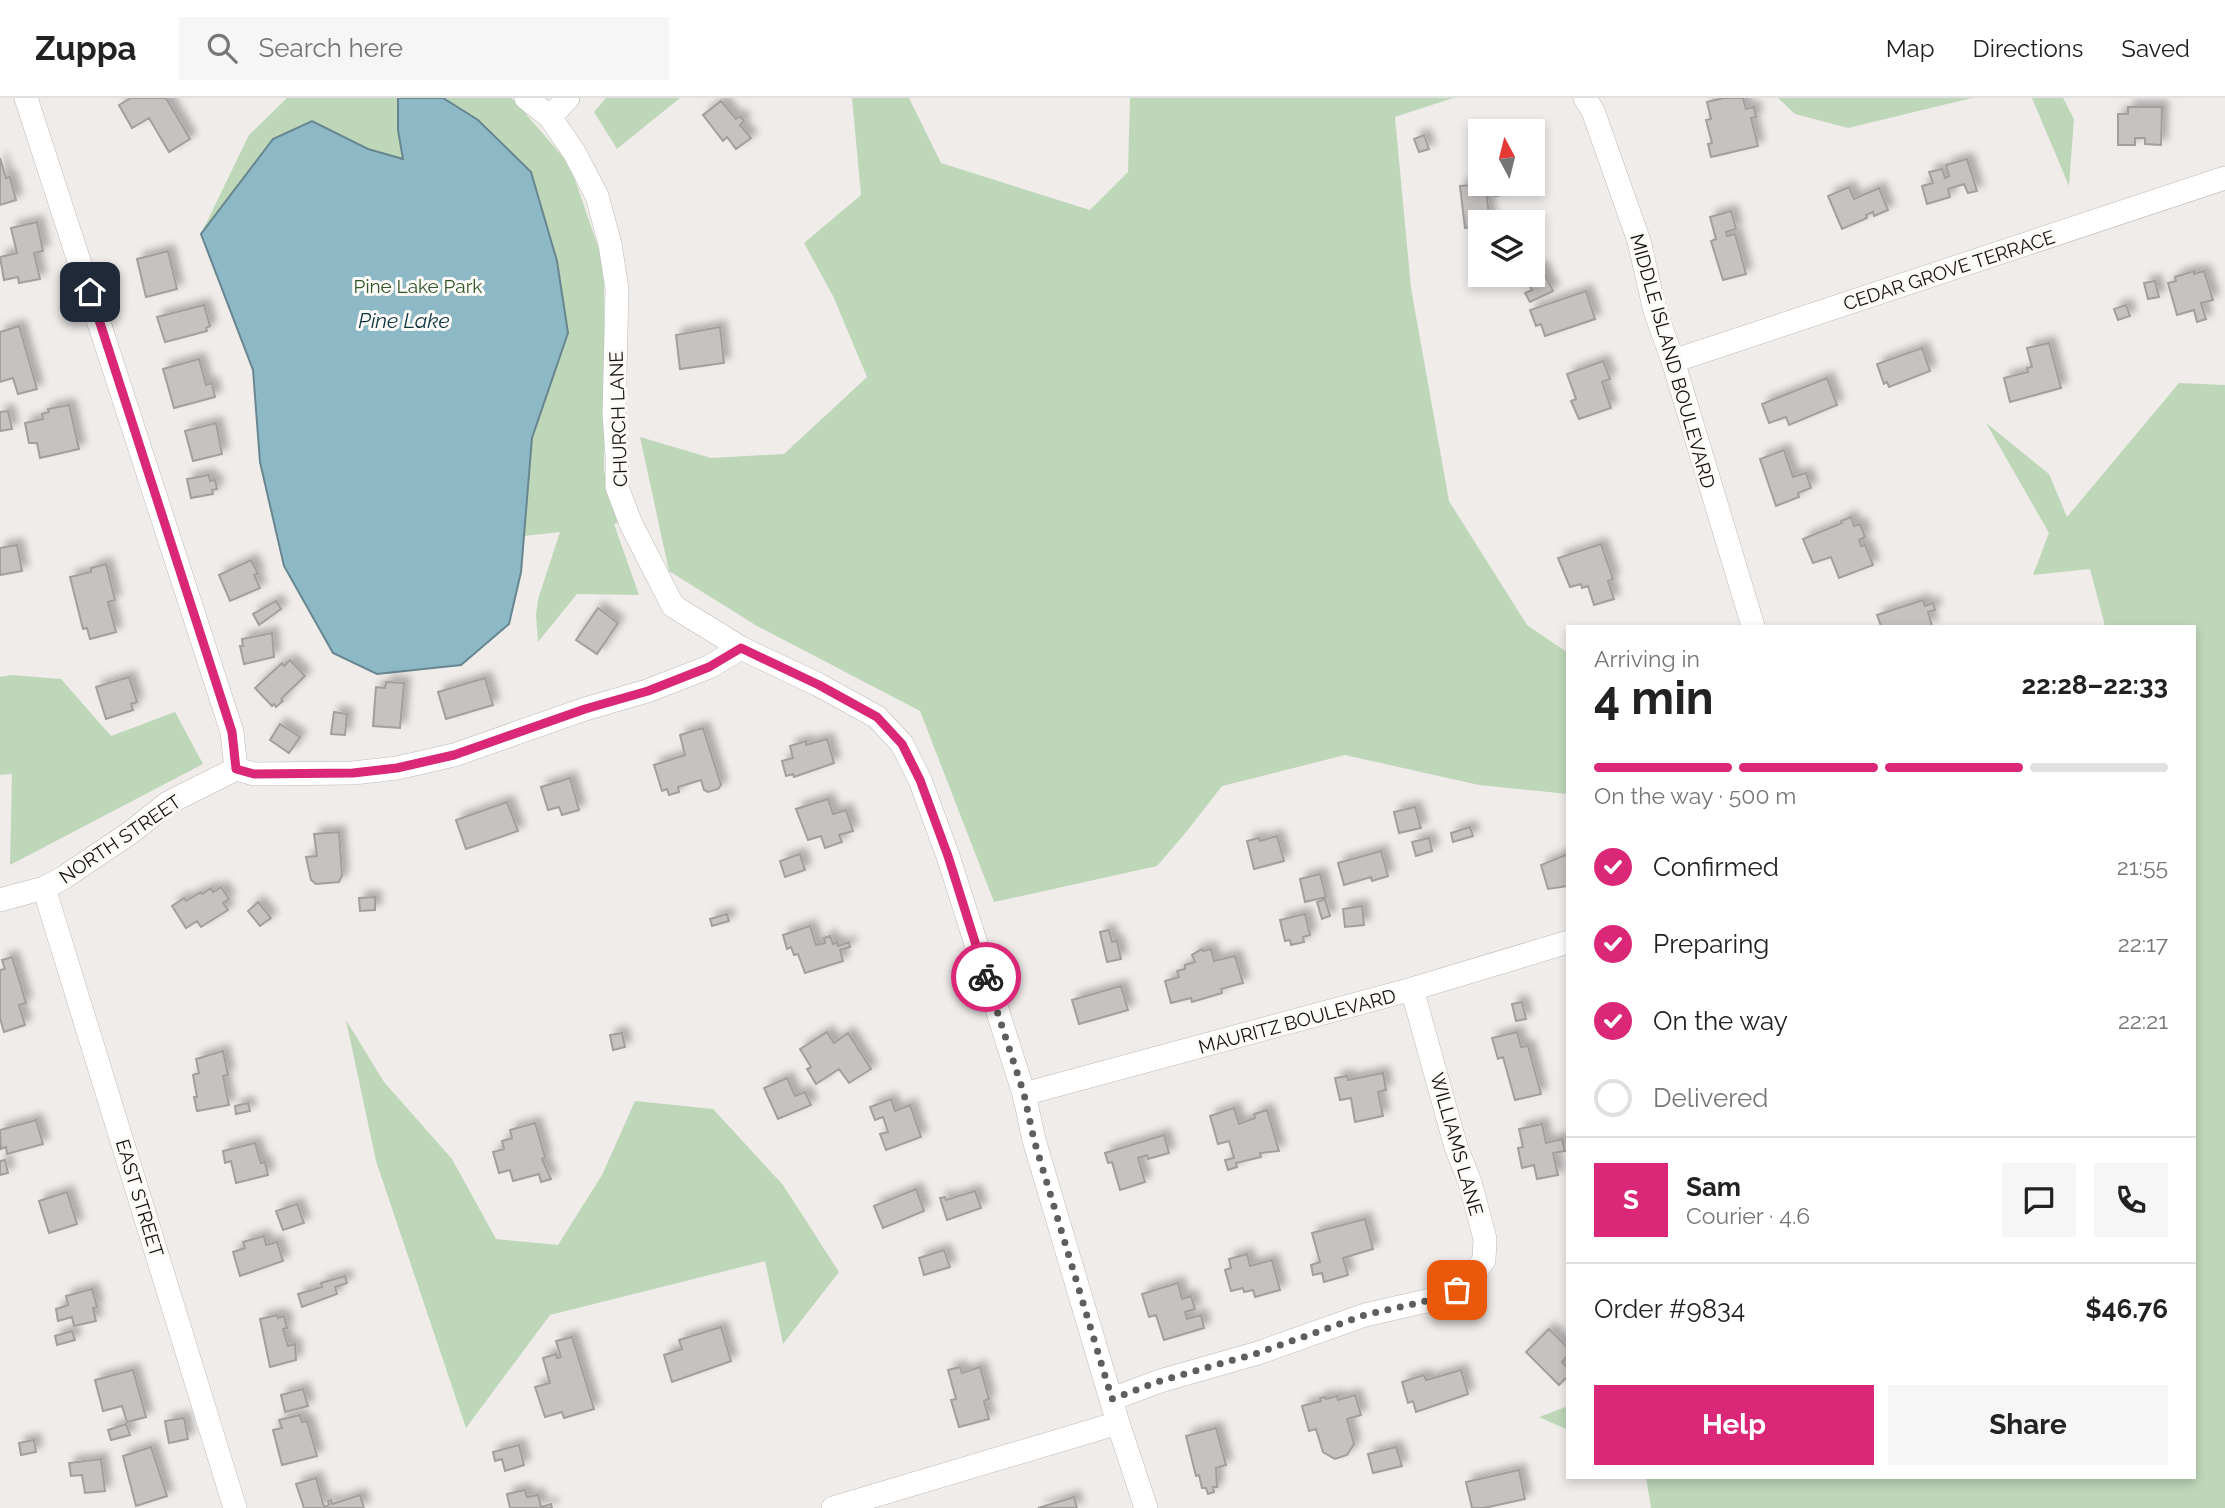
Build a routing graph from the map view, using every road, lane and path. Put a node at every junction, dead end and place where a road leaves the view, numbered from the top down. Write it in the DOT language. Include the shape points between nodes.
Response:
graph roads {
  1 [pos="26,98"];
  2 [pos="526,98"];
  3 [pos="568,98"];
  4 [pos="1585,98"];
  5 [pos="550,117"];
  6 [pos="2225,178"];
  7 [pos="1673,361"];
  8 [pos="1752,625"];
  9 [pos="741,648"];
  10 [pos="236,769"];
  11 [pos="44,888"];
  12 [pos="0,901"];
  13 [pos="1566,943"];
  14 [pos="1412,989"];
  15 [pos="1024,1094"];
  16 [pos="1112,1399"];
  17 [pos="1118,1423"];
  18 [pos="235,1508"];
  19 [pos="833,1508"];
  20 [pos="1146,1508"];
  1 -- 10 [label="street" via="232,732"];
  2 -- 5 [label="street, CHURCH LANE"];
  3 -- 5 [label="street"];
  4 -- 7 [label="street, MIDDLE ISLAND BOULEVARD" via="1639,241 1655,311"];
  5 -- 9 [label="street, CHURCH LANE" via="597,196 610,244 617,289 617,487 673,606"];
  6 -- 7 [label="street, CEDAR GROVE TERRACE"];
  7 -- 8 [label="street, MIDDLE ISLAND BOULEVARD"];
  9 -- 10 [label="street" via="709,667 648,691 454,755 353,773 254,774"];
  9 -- 15 [label="street, CHURCH LANE" via="877,717 902,744 948,856"];
  10 -- 11 [label="street, NORTH STREET" via="168,803"];
  11 -- 12 [label="street, NORTH STREET"];
  11 -- 18 [label="street, EAST STREET"];
  13 -- 14 [label="street, MAURITZ BOULEVARD"];
  14 -- 15 [label="street, MAURITZ BOULEVARD"];
  14 -- 16 [label="street, WILLIAMS LANE" via="1485,1239 1484,1260 1469,1281 1448,1296 1365,1315"];
  15 -- 16 [label="street, CHURCH LANE"];
  16 -- 17 [label="street, CHURCH LANE"];
  17 -- 19 [label="street"];
  17 -- 20 [label="street, CHURCH LANE"];
}
